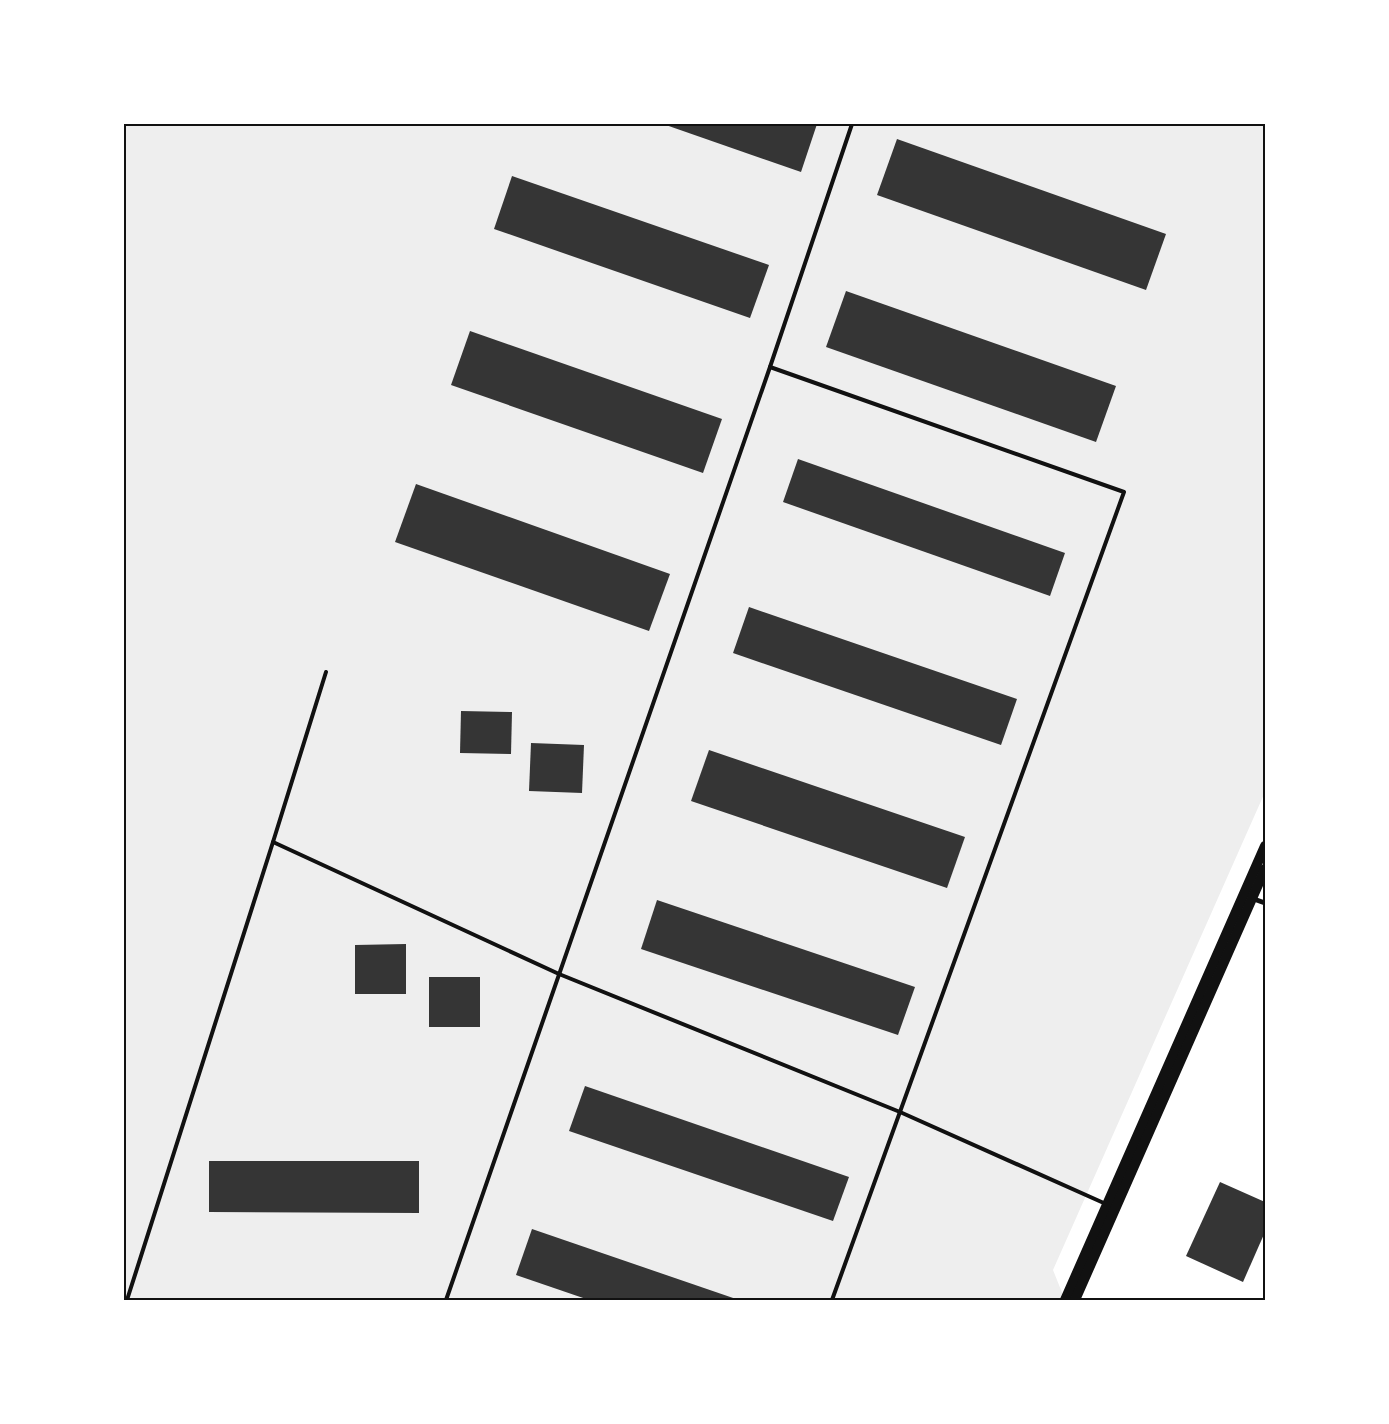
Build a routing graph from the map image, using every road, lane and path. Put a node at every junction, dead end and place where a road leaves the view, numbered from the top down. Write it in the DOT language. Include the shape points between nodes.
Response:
graph roads {
  1 [pos="852,124"];
  2 [pos="770,367"];
  3 [pos="326,672"];
  4 [pos="273,842"];
  5 [pos="1265,846"];
  6 [pos="1265,869"];
  7 [pos="1248,897"];
  8 [pos="1265,903"];
  9 [pos="559,974"];
  10 [pos="900,1112"];
  11 [pos="1111,1206"];
  12 [pos="127,1300"];
  13 [pos="446,1300"];
  14 [pos="832,1300"];
  15 [pos="1065,1300"];
  16 [pos="1075,1300"];
  1 -- 2 [label="lane"];
  2 -- 9 [label="lane"];
  2 -- 10 [label="lane" via="1124,492"];
  3 -- 4 [label="lane"];
  4 -- 9 [label="lane"];
  4 -- 12 [label="lane"];
  5 -- 7 [label="main road"];
  6 -- 7 [label="main road"];
  7 -- 8 [label="street"];
  7 -- 11 [label="main road"];
  9 -- 10 [label="lane"];
  9 -- 13 [label="lane"];
  10 -- 11 [label="lane"];
  10 -- 14 [label="lane"];
  11 -- 15 [label="main road"];
  11 -- 16 [label="main road"];
}
